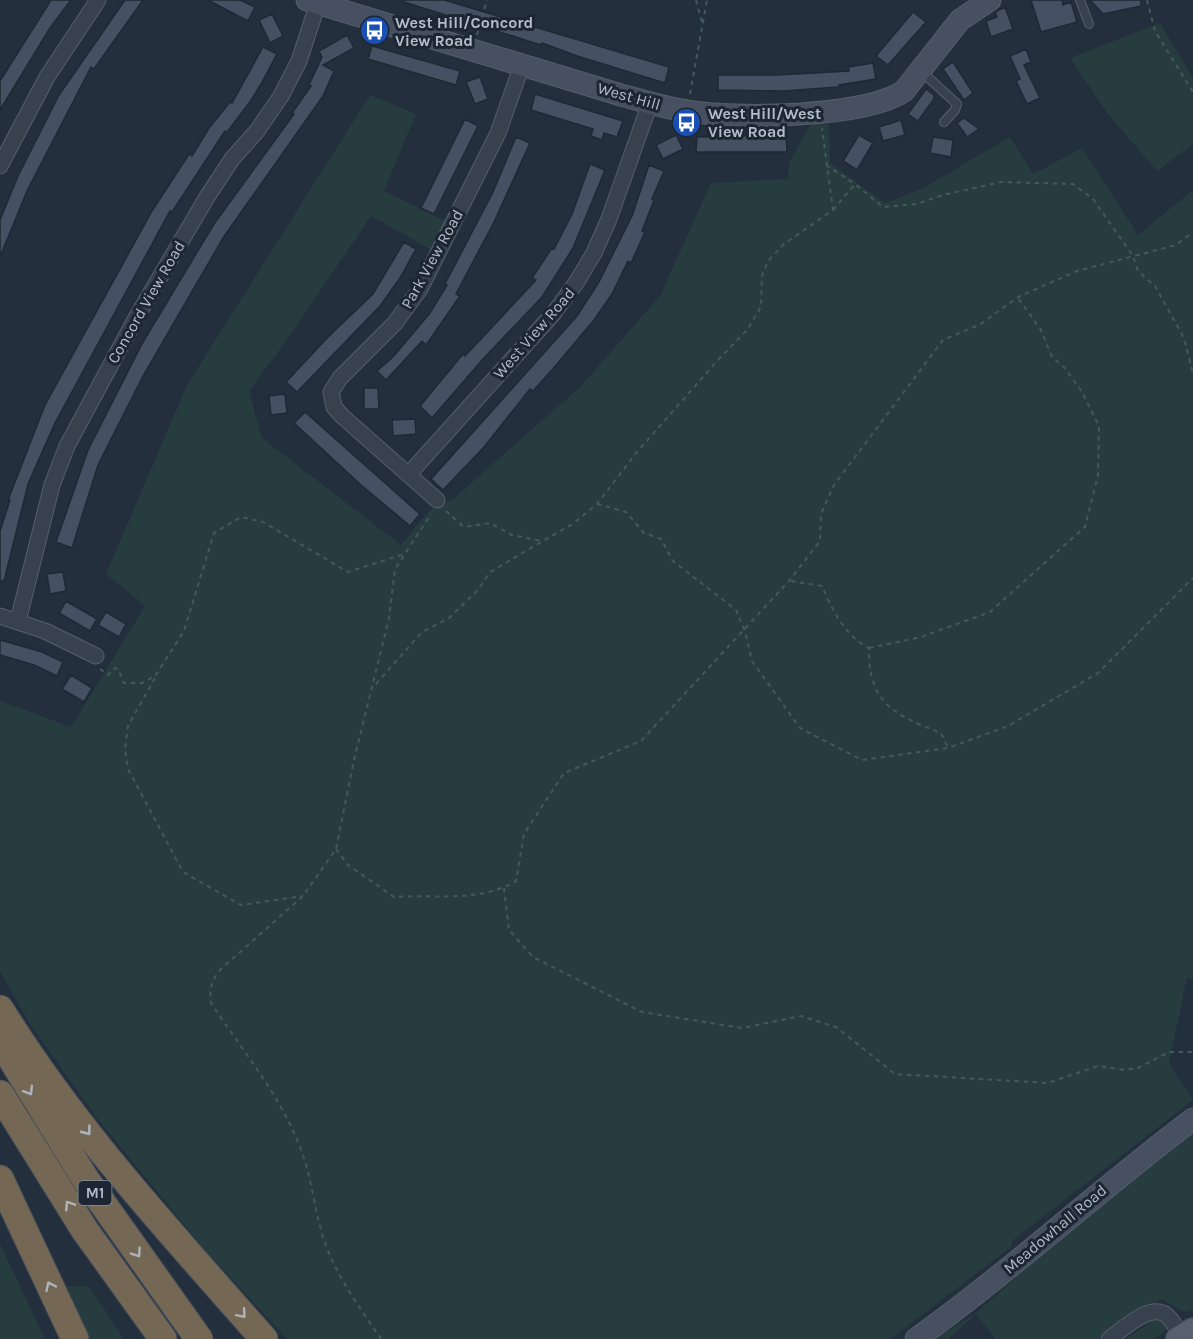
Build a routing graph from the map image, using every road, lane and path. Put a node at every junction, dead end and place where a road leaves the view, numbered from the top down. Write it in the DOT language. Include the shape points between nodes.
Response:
graph roads {
  1 [pos="98,0"];
  2 [pos="487,0"];
  3 [pos="696,0"];
  4 [pos="707,0"];
  5 [pos="990,0"];
  6 [pos="1080,0"];
  7 [pos="1147,0"];
  8 [pos="313,2"];
  9 [pos="1089,24"];
  10 [pos="702,25"];
  11 [pos="473,50"];
  12 [pos="522,64"];
  13 [pos="920,70"];
  14 [pos="1193,92"];
  15 [pos="650,103"];
  16 [pos="688,111"];
  17 [pos="822,113"];
  18 [pos="944,122"];
  19 [pos="0,165"];
  20 [pos="826,165"];
  21 [pos="855,184"];
  22 [pos="833,210"];
  23 [pos="1193,232"];
  24 [pos="1133,256"];
  25 [pos="1018,297"];
  26 [pos="1193,374"];
  27 [pos="409,474"];
  28 [pos="437,500"];
  29 [pos="597,504"];
  30 [pos="543,541"];
  31 [pos="404,554"];
  32 [pos="1193,578"];
  33 [pos="789,581"];
  34 [pos="0,616"];
  35 [pos="18,621"];
  36 [pos="745,630"];
  37 [pos="869,648"];
  38 [pos="96,656"];
  39 [pos="155,676"];
  40 [pos="374,686"];
  41 [pos="948,748"];
  42 [pos="336,849"];
  43 [pos="504,888"];
  44 [pos="303,896"];
  45 [pos="0,1009"];
  46 [pos="0,1040"];
  47 [pos="1193,1052"];
  48 [pos="0,1094"];
  49 [pos="1193,1119"];
  50 [pos="0,1179"];
  51 [pos="1184,1336"];
  52 [pos="75,1339"];
  53 [pos="163,1339"];
  54 [pos="199,1339"];
  55 [pos="264,1339"];
  56 [pos="381,1339"];
  57 [pos="916,1339"];
  58 [pos="1109,1339"];
  1 -- 19 [label="street" via="47,77"];
  2 -- 11 [label="path"];
  3 -- 10 [label="path"];
  4 -- 10 [label="path"];
  5 -- 13 [label="street, West Hill" via="960,20"];
  6 -- 9 [label="lane"];
  7 -- 14 [label="path" via="1155,32"];
  8 -- 11 [label="street, West Hill"];
  8 -- 35 [label="street, Concord View Road" via="299,61 281,96 207,197 67,446 52,485"];
  10 -- 16 [label="path"];
  11 -- 12 [label="street, West Hill"];
  12 -- 15 [label="street, West Hill"];
  12 -- 27 [label="street, Park View Road" via="498,133 420,289 395,323 331,392 334,407 342,416"];
  13 -- 17 [label="street, West Hill" via="896,96"];
  13 -- 18 [label="lane" via="957,104"];
  15 -- 16 [label="street, West Hill"];
  15 -- 27 [label="street, West View Road" via="609,219 576,283 553,314"];
  16 -- 17 [label="street, West Hill"];
  17 -- 20 [label="path"];
  20 -- 21 [label="path"];
  20 -- 22 [label="path"];
  21 -- 22 [label="path"];
  21 -- 24 [label="path" via="883,207 917,204 1001,182 1073,184 1092,200"];
  22 -- 29 [label="path" via="784,244 768,261 762,276 761,307 747,330 644,444"];
  23 -- 24 [label="path" via="1176,245"];
  24 -- 25 [label="path" via="1077,271"];
  24 -- 26 [label="path" via="1137,271 1155,286 1184,338"];
  25 -- 33 [label="path" via="981,324 942,340 834,485 821,514 820,541"];
  25 -- 37 [label="path" via="1041,330 1052,357 1082,392 1099,426 1098,475 1085,527 990,612 921,637"];
  27 -- 28 [label="street, Park View Road"];
  28 -- 30 [label="path" via="464,527 490,523 512,535"];
  28 -- 31 [label="path" via="426,524"];
  29 -- 30 [label="path"];
  29 -- 36 [label="path" via="626,512 644,533 661,539 673,561 736,610"];
  30 -- 40 [label="path" via="490,572 478,590 449,618 422,632"];
  31 -- 39 [label="path" via="348,573 263,522 241,517 214,533 184,632"];
  31 -- 40 [label="path" via="395,569"];
  32 -- 41 [label="path" via="1098,673 1008,726"];
  33 -- 36 [label="path"];
  33 -- 37 [label="path" via="822,586 831,608 856,642"];
  34 -- 35 [label="street"];
  35 -- 38 [label="street"];
  36 -- 41 [label="path" via="752,662 800,728 862,759"];
  36 -- 43 [label="path" via="641,741 564,773 524,834 516,881"];
  37 -- 41 [label="path" via="873,687 885,705 906,720 941,733"];
  38 -- 39 [label="path" via="99,669 108,675 118,669 124,683 142,683"];
  39 -- 44 [label="path" via="128,726 124,749 129,769 183,872 241,905"];
  40 -- 42 [label="path"];
  42 -- 43 [label="path" via="348,865 394,897 477,896"];
  42 -- 44 [label="path"];
  43 -- 47 [label="path" via="509,930 533,957 642,1012 742,1028 801,1016 836,1027 895,1074 1048,1083 1098,1066 1138,1068 1169,1052"];
  44 -- 56 [label="path" via="213,979 211,1003 290,1124 301,1148 324,1240 337,1271"];
  45 -- 55 [label="highway, one-way" via="26,1051 134,1192"];
  46 -- 54 [label="highway, M1, one-way" via="86,1180"];
  53 -- 48 [label="highway, M1, one-way" via="84,1229"];
  49 -- 57 [label="street, Meadowhall Road" via="973,1298"];
  52 -- 50 [label="highway, one-way"];
  51 -- 58 [label="street" via="1163,1313 1154,1312"];
}
